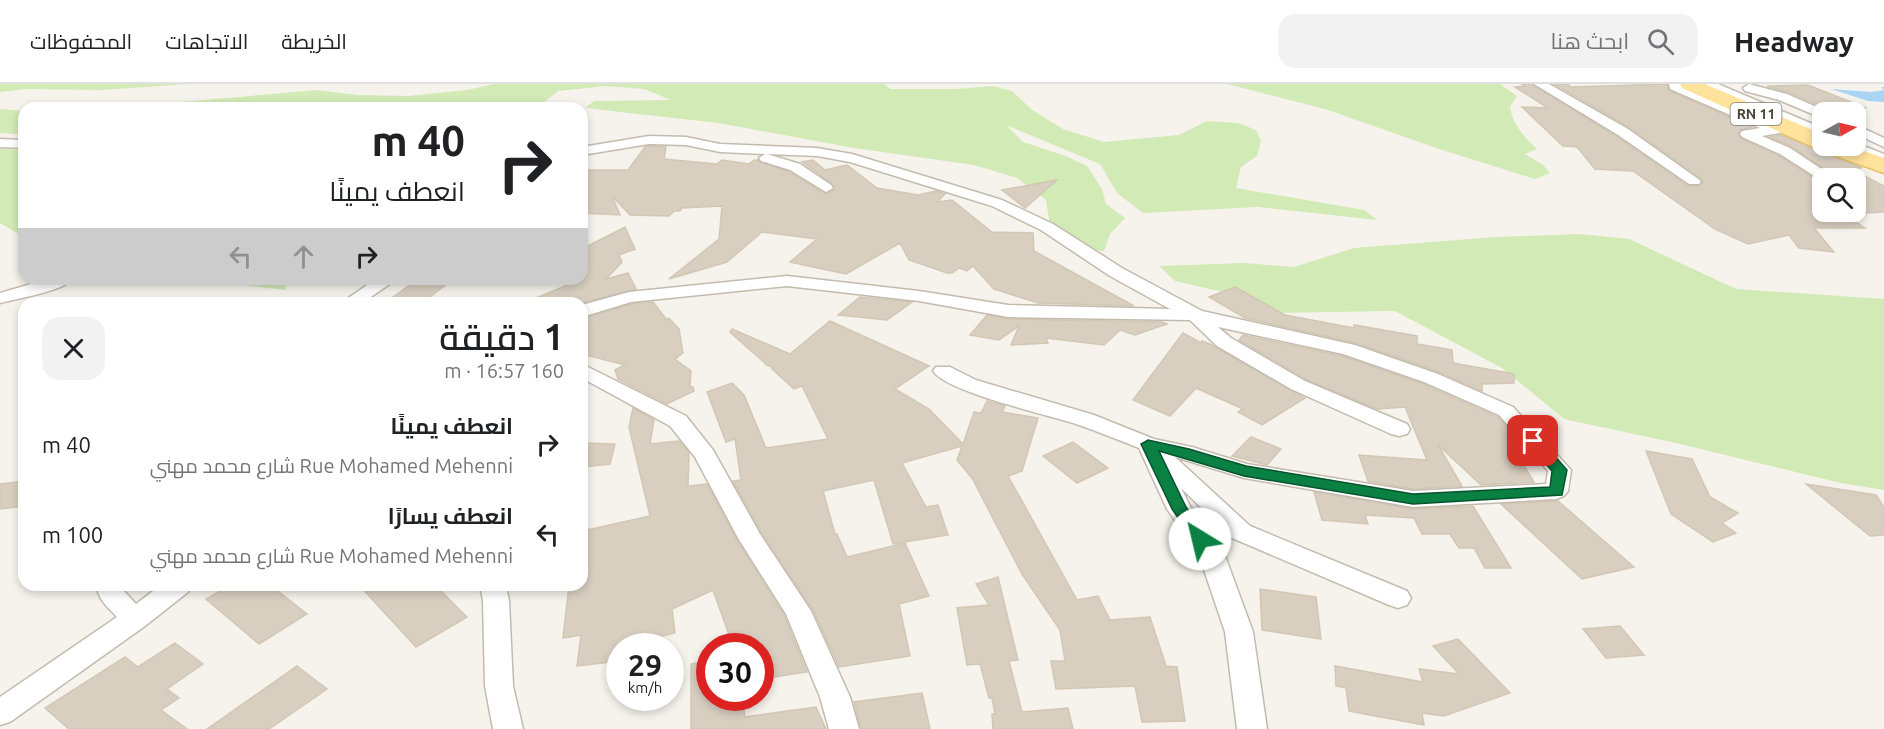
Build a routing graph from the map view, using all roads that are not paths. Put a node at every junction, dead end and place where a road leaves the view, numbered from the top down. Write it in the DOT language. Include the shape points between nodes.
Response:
graph roads {
  1 [pos="1540,84"];
  2 [pos="1682,84"];
  3 [pos="1689,84"];
  4 [pos="1708,84"];
  5 [pos="1749,88"];
  6 [pos="1812,114"];
  7 [pos="1812,129"];
  8 [pos="1866,134"];
  9 [pos="1812,138"];
  10 [pos="0,142"];
  11 [pos="1884,143"];
  12 [pos="18,144"];
  13 [pos="720,148"];
  14 [pos="588,151"];
  15 [pos="1866,152"];
  16 [pos="1857,156"];
  17 [pos="1884,159"];
  18 [pos="1884,166"];
  19 [pos="1812,168"];
  20 [pos="1694,181"];
  21 [pos="826,188"];
  22 [pos="48,285"];
  23 [pos="378,285"];
  24 [pos="360,297"];
  25 [pos="0,298"];
  26 [pos="588,309"];
  27 [pos="1196,315"];
  28 [pos="943,371"];
  29 [pos="588,373"];
  30 [pos="1399,429"];
  31 [pos="1148,444"];
  32 [pos="110,591"];
  33 [pos="171,591"];
  34 [pos="494,591"];
  35 [pos="1398,598"];
  36 [pos="135,619"];
  37 [pos="0,713"];
  38 [pos="508,729"];
  39 [pos="844,729"];
  40 [pos="1252,729"];
  1 -- 20 [label="street" via="1623,132"];
  2 -- 19 [label="street" via="1674,86 1775,130 1747,134"];
  3 -- 9 [label="main road, RN 11"];
  4 -- 7 [label="street"];
  5 -- 6 [label="street" via="1783,97"];
  8 -- 11 [label="street"];
  10 -- 12 [label="street"];
  13 -- 14 [label="street" via="686,141 649,140"];
  13 -- 21 [label="street" via="795,167"];
  13 -- 27 [label="street" via="817,152 852,158 996,203 1047,227 1116,272"];
  15 -- 17 [label="street"];
  16 -- 18 [label="main road"];
  22 -- 25 [label="street"];
  23 -- 24 [label="street"];
  26 -- 27 [label="street" via="629,297 787,281 1008,311"];
  27 -- 30 [label="street" via="1224,342 1298,385"];
  27 -- 31 [label="street" via="1348,349 1431,378 1506,411 1560,470 1556,491 1413,499 1244,471"];
  28 -- 31 [label="street" via="969,384 1086,420"];
  29 -- 39 [label="street" via="678,421 705,455 750,538 798,611 835,697"];
  31 -- 35 [label="street" via="1241,532"];
  31 -- 40 [label="street" via="1179,509 1211,553 1239,632"];
  32 -- 36 [label="street"];
  33 -- 36 [label="street"];
  34 -- 38 [label="street" via="499,686"];
  36 -- 37 [label="street"];
}
